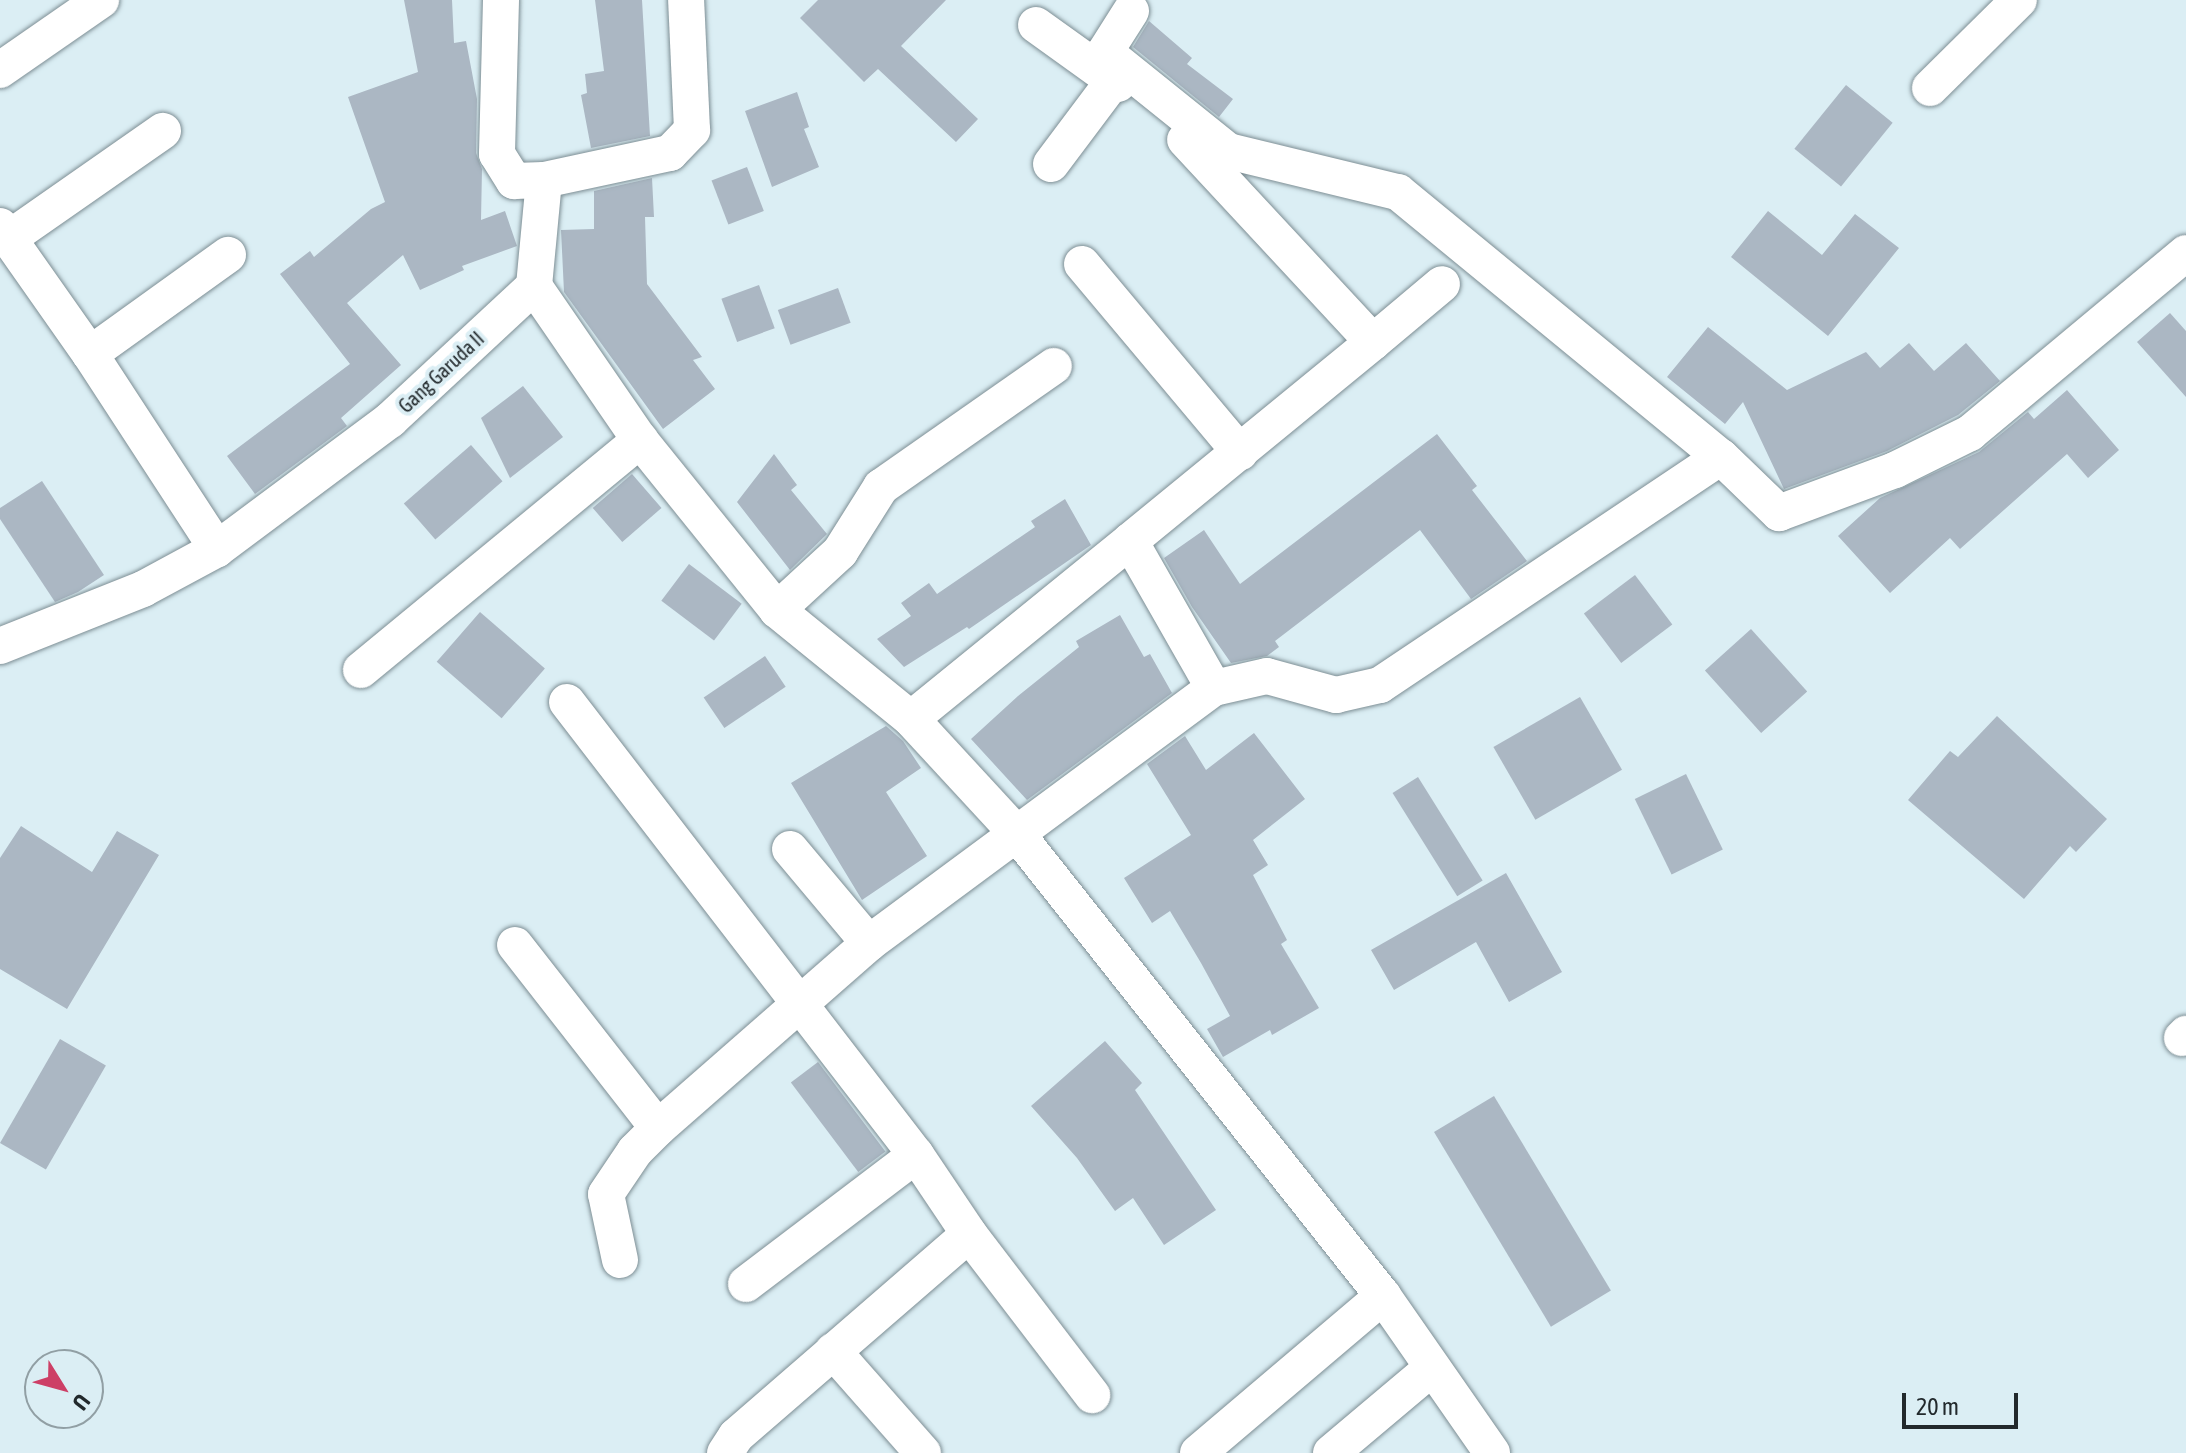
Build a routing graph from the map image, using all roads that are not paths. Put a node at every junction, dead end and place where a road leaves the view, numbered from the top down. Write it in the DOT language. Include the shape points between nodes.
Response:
graph roads {
  1 [pos="101,0"];
  2 [pos="501,0"];
  3 [pos="686,0"];
  4 [pos="2019,0"];
  5 [pos="1131,11"];
  6 [pos="1036,25"];
  7 [pos="0,70"];
  8 [pos="1114,80"];
  9 [pos="1930,88"];
  10 [pos="163,131"];
  11 [pos="1051,164"];
  12 [pos="544,180"];
  13 [pos="4,232"];
  14 [pos="2186,253"];
  15 [pos="228,255"];
  16 [pos="1082,264"];
  17 [pos="1442,284"];
  18 [pos="534,286"];
  19 [pos="1373,342"];
  20 [pos="90,354"];
  21 [pos="1054,366"];
  22 [pos="640,440"];
  23 [pos="1240,452"];
  24 [pos="1721,457"];
  25 [pos="1130,541"];
  26 [pos="217,549"];
  27 [pos="777,610"];
  28 [pos="0,646"];
  29 [pos="361,670"];
  30 [pos="1214,688"];
  31 [pos="567,702"];
  32 [pos="911,719"];
  33 [pos="1017,834"];
  34 [pos="790,849"];
  35 [pos="869,943"];
  36 [pos="515,945"];
  37 [pos="799,1004"];
  38 [pos="658,1128"];
  39 [pos="916,1155"];
  40 [pos="969,1234"];
  41 [pos="620,1260"];
  42 [pos="746,1284"];
  43 [pos="1383,1296"];
  44 [pos="833,1351"];
  45 [pos="1432,1368"];
  46 [pos="1092,1395"];
  47 [pos="725,1453"];
  48 [pos="923,1453"];
  49 [pos="1198,1453"];
  50 [pos="1331,1453"];
  51 [pos="1492,1453"];
  1 -- 7 [label="street"];
  2 -- 12 [label="street" via="497,154 514,181"];
  3 -- 12 [label="street" via="692,130 670,153"];
  4 -- 9 [label="street"];
  5 -- 24 [label="street" via="1105,52 1228,151 1398,192"];
  6 -- 8 [label="street"];
  8 -- 11 [label="street"];
  8 -- 19 [label="street" via="1197,150"];
  10 -- 13 [label="street"];
  12 -- 18 [label="street"];
  13 -- 20 [label="street"];
  14 -- 24 [label="street" via="1970,433 1895,470 1779,513"];
  15 -- 20 [label="street"];
  16 -- 23 [label="street"];
  17 -- 19 [label="street"];
  18 -- 22 [label="street"];
  18 -- 26 [label="street, Gang Garuda II" via="390,420"];
  19 -- 23 [label="street"];
  20 -- 26 [label="street"];
  21 -- 27 [label="street" via="881,487 840,552"];
  22 -- 27 [label="street"];
  22 -- 29 [label="street"];
  23 -- 25 [label="street"];
  24 -- 30 [label="street" via="1380,685 1336,695 1267,676"];
  25 -- 30 [label="street"];
  25 -- 32 [label="street"];
  26 -- 28 [label="street, Gang Garuda II" via="143,589"];
  27 -- 32 [label="street"];
  30 -- 33 [label="street"];
  31 -- 37 [label="street"];
  32 -- 33 [label="street"];
  33 -- 35 [label="street"];
  33 -- 43 [label="street"];
  34 -- 35 [label="street"];
  35 -- 37 [label="street"];
  36 -- 38 [label="street"];
  37 -- 38 [label="street"];
  37 -- 39 [label="street"];
  38 -- 41 [label="street" via="606,1194"];
  39 -- 40 [label="street"];
  39 -- 42 [label="street"];
  40 -- 44 [label="street"];
  40 -- 46 [label="street"];
  43 -- 45 [label="street"];
  43 -- 49 [label="street"];
  44 -- 47 [label="street" via="736,1436"];
  44 -- 48 [label="street"];
  45 -- 50 [label="street"];
  45 -- 51 [label="street"];
}
